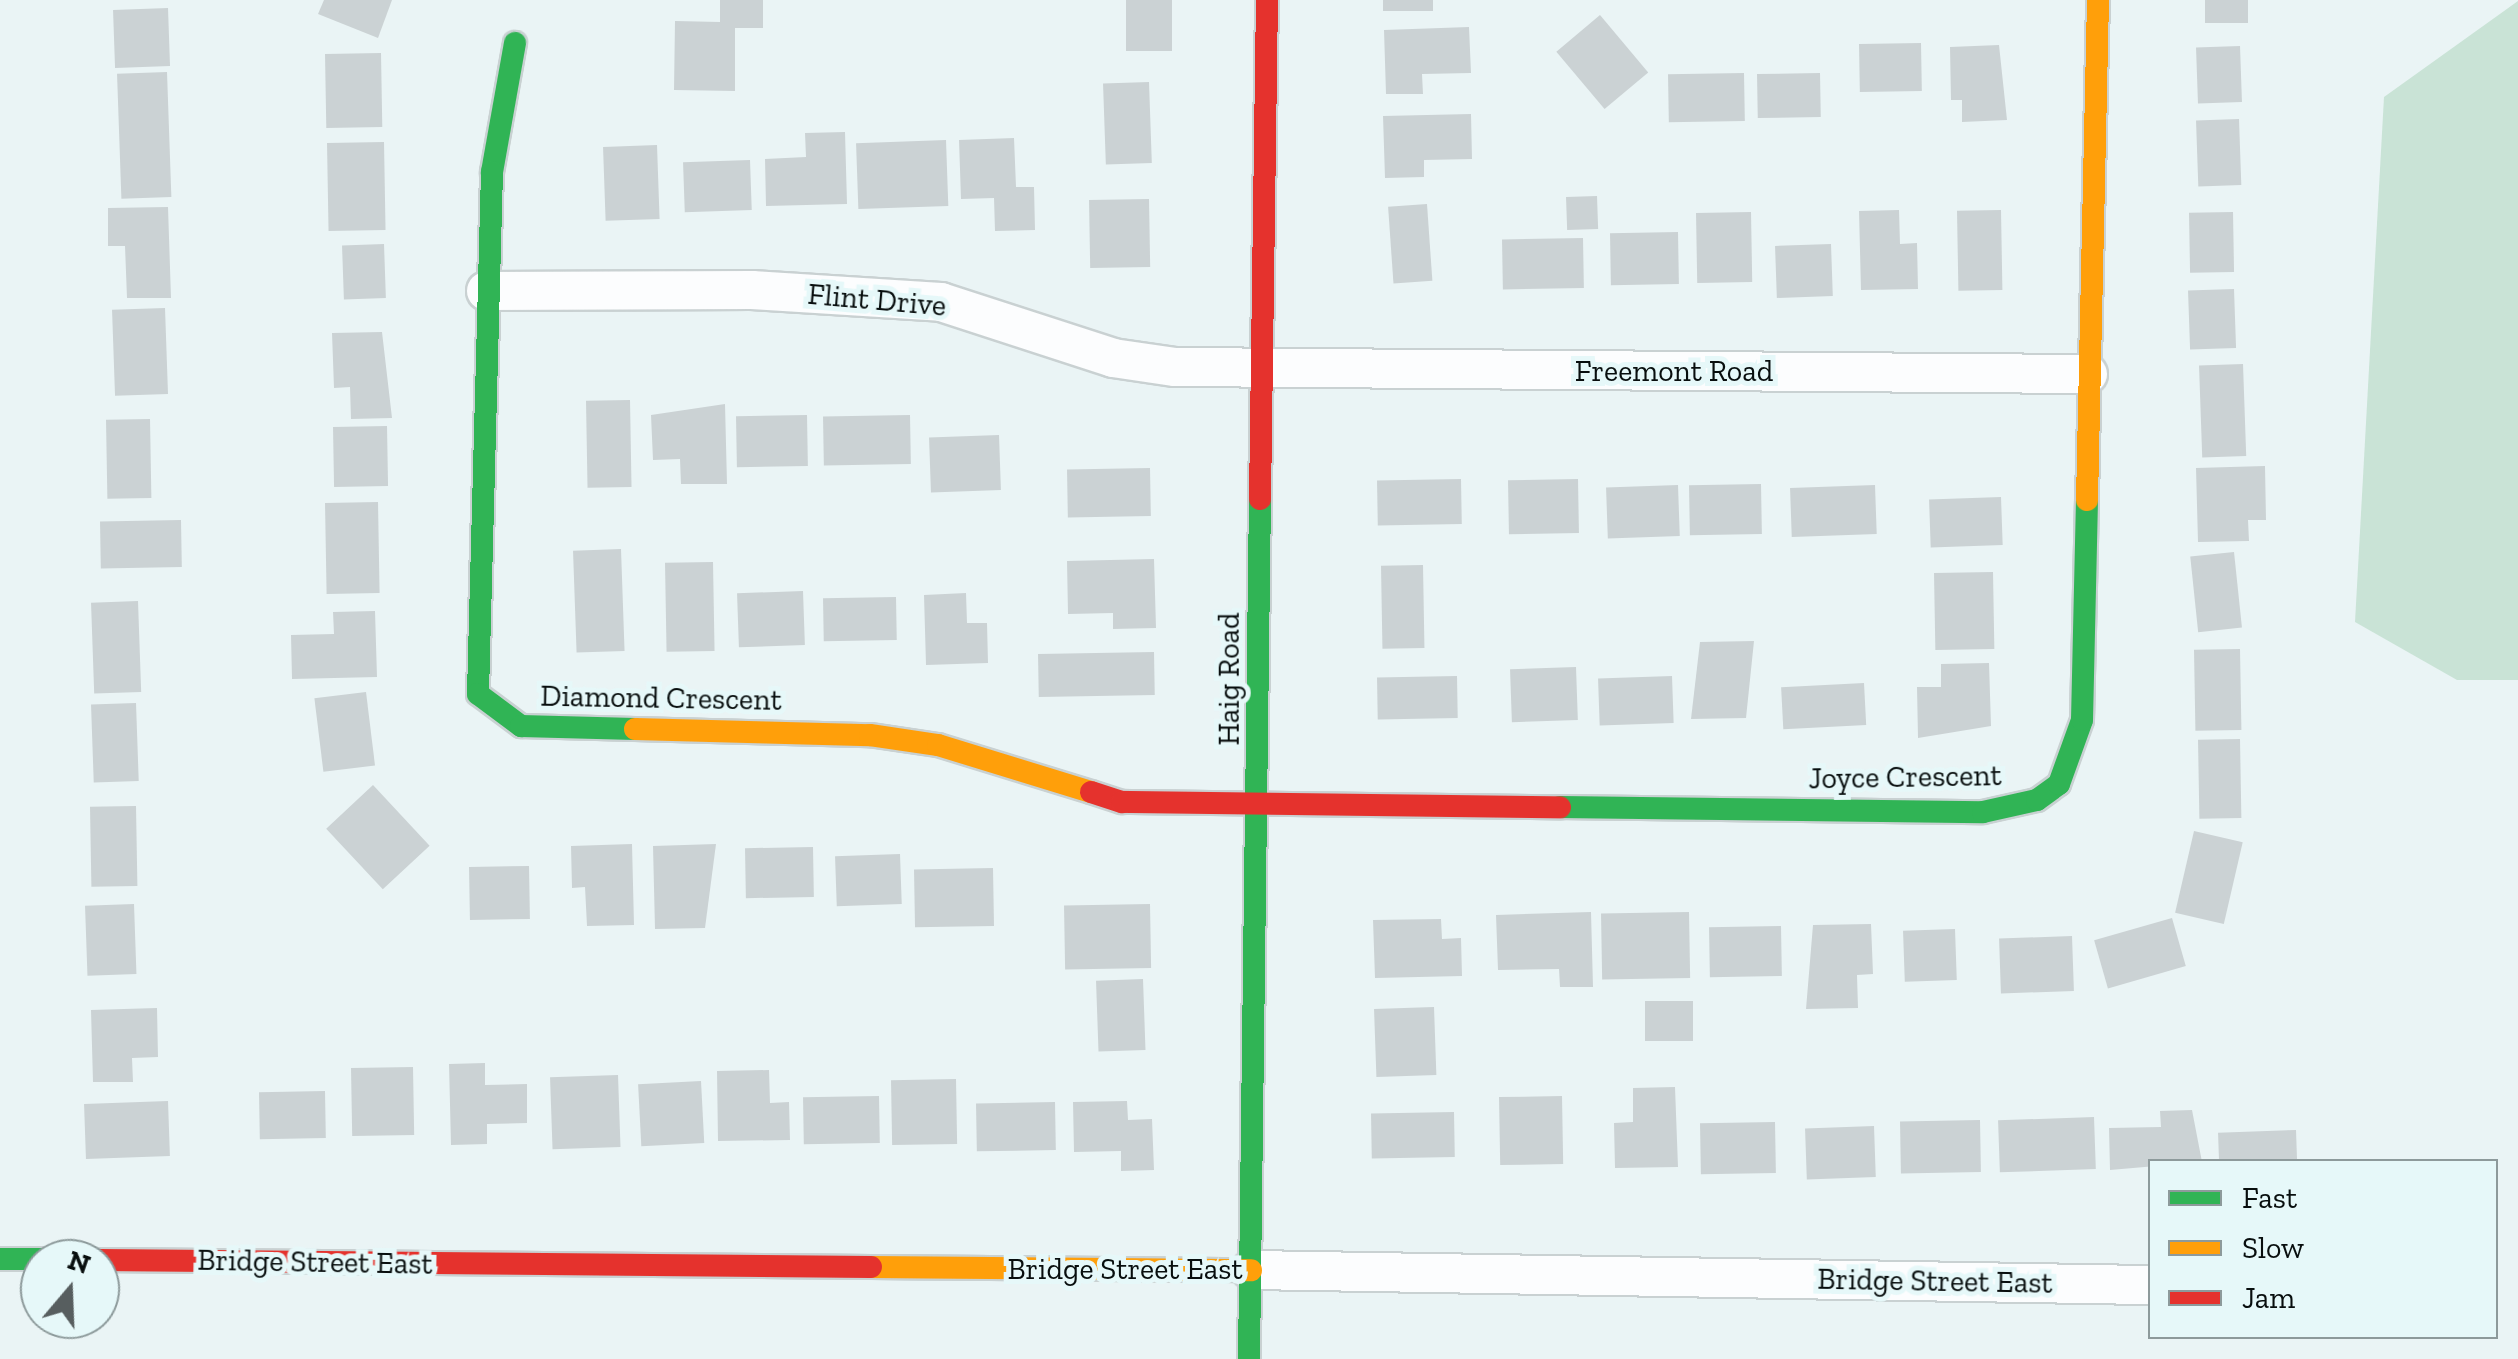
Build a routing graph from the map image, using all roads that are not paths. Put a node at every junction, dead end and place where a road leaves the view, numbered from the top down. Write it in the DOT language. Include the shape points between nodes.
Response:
graph roads {
  1 [pos="1267,0"];
  2 [pos="2098,0"];
  3 [pos="515,43"];
  4 [pos="486,291"];
  5 [pos="1260,369"];
  6 [pos="2088,374"];
  7 [pos="1258,806"];
  8 [pos="120,1260"];
  9 [pos="1251,1270"];
  10 [pos="2148,1285"];
  11 [pos="1249,1359"];
  1 -- 5 [label="street, Haig Road"];
  2 -- 6 [label="street, Joyce Crescent"];
  3 -- 4 [label="street, Diamond Crescent" via="494,155"];
  4 -- 5 [label="street, Flint Drive" via="752,290 941,302 1113,358"];
  4 -- 7 [label="street, Diamond Crescent" via="473,623 478,694 495,714 521,726 870,735 938,746 1079,794"];
  5 -- 6 [label="street, Freemont Road"];
  5 -- 7 [label="street, Haig Road"];
  6 -- 7 [label="street, Joyce Crescent" via="2082,720 2059,784 2037,800 1983,812"];
  7 -- 9 [label="street, Haig Road"];
  8 -- 9 [label="street, Bridge Street East"];
  9 -- 10 [label="street, Bridge Street East"];
  9 -- 11 [label="street, Haig Road"];
}
